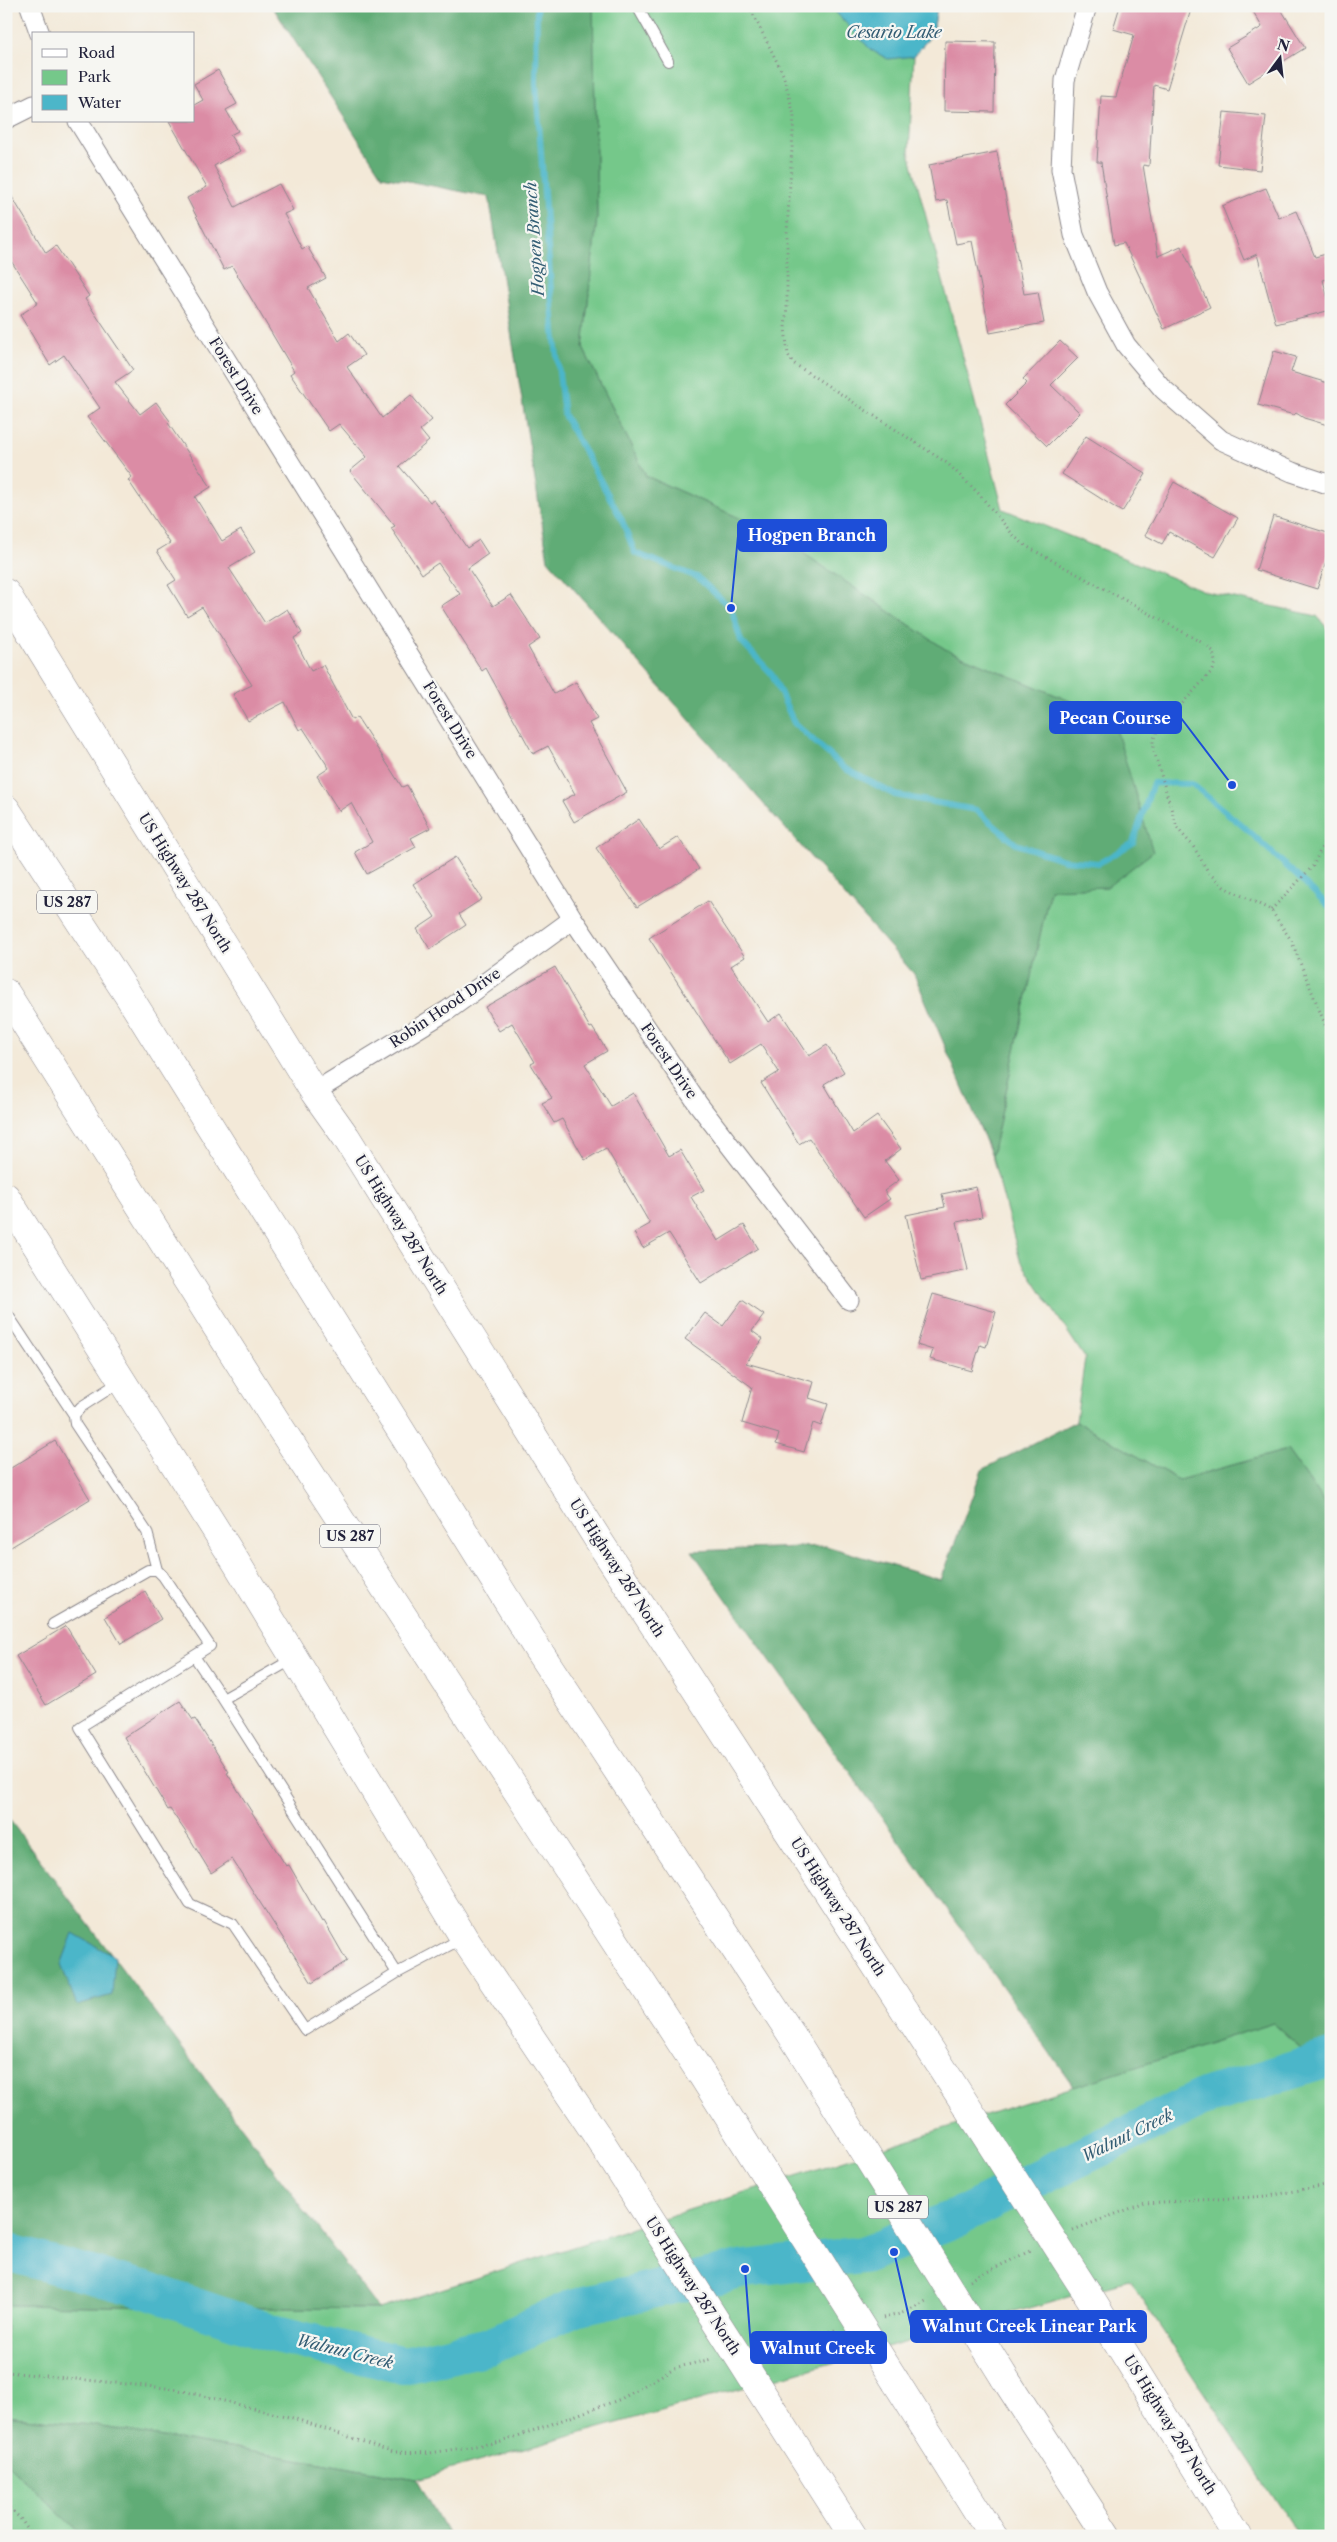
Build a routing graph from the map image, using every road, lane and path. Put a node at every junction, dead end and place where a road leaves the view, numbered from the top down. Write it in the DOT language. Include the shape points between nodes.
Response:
graph roads {
  1 [pos="30,6"];
  2 [pos="637,6"];
  3 [pos="749,6"];
  4 [pos="1086,6"];
  5 [pos="39,32"];
  6 [pos="668,61"];
  7 [pos="32,106"];
  8 [pos="6,119"];
  9 [pos="79,122"];
  10 [pos="1331,485"];
  11 [pos="6,593"];
  12 [pos="6,810"];
  13 [pos="1326,838"];
  14 [pos="1271,910"];
  15 [pos="573,919"];
  16 [pos="6,993"];
  17 [pos="1331,1039"];
  18 [pos="314,1092"];
  19 [pos="6,1197"];
  20 [pos="849,1300"];
  21 [pos="6,1312"];
  22 [pos="122,1381"];
  23 [pos="74,1415"];
  24 [pos="157,1570"];
  25 [pos="53,1624"];
  26 [pos="194,1656"];
  27 [pos="295,1658"];
  28 [pos="223,1699"];
  29 [pos="464,1938"];
  30 [pos="397,1973"];
  31 [pos="1331,2184"];
  32 [pos="1065,2234"];
  33 [pos="1039,2247"];
  34 [pos="969,2280"];
  35 [pos="935,2297"];
  36 [pos="882,2318"];
  37 [pos="845,2327"];
  38 [pos="753,2350"];
  39 [pos="716,2358"];
  40 [pos="6,2372"];
  41 [pos="6,2505"];
  42 [pos="32,2536"];
  43 [pos="853,2536"];
  44 [pos="993,2536"];
  45 [pos="1107,2536"];
  46 [pos="1238,2536"];
  1 -- 5 [label="street"];
  2 -- 6 [label="lane"];
  3 -- 14 [label="path" via="783,74 794,115 787,232 785,328 788,355 793,363 947,463 1026,546 1213,651 1213,670 1157,731 1153,748 1177,828 1193,846 1209,873 1224,887"];
  4 -- 10 [label="street" via="1064,80 1061,169 1074,234 1097,292 1126,345 1163,389 1221,440 1292,472"];
  7 -- 8 [label="street"];
  9 -- 15 [label="street, Forest Drive"];
  11 -- 18 [label="main road, US Highway 287 North"];
  12 -- 45 [label="main road, US 287, bridge" via="128,995 538,1650 792,2037"];
  13 -- 14 [label="path" via="1313,866"];
  14 -- 17 [label="path" via="1291,940"];
  15 -- 18 [label="street, Robin Hood Drive" via="448,1010"];
  15 -- 20 [label="street, Forest Drive" via="698,1104"];
  16 -- 44 [label="main road, US 287, bridge" via="284,1435 702,2075"];
  18 -- 46 [label="main road, US Highway 287 North, bridge" via="346,1137 599,1542 1087,2293"];
  19 -- 22 [label="main road, US Highway 287 North"];
  21 -- 23 [label="lane"];
  22 -- 23 [label="lane"];
  22 -- 27 [label="main road, US Highway 287 North"];
  23 -- 24 [label="lane" via="75,1424 147,1532"];
  24 -- 25 [label="lane" via="148,1570"];
  24 -- 26 [label="lane" via="210,1646"];
  26 -- 28 [label="lane"];
  26 -- 30 [label="lane" via="80,1727 190,1904 233,1924 305,2030"];
  27 -- 28 [label="lane"];
  27 -- 29 [label="main road, US Highway 287 North"];
  28 -- 30 [label="lane"];
  29 -- 30 [label="lane"];
  29 -- 43 [label="main road, US Highway 287 North, bridge" via="598,2138"];
  31 -- 32 [label="path" via="1268,2196 1145,2203"];
  33 -- 34 [label="path"];
  35 -- 36 [label="path" via="900,2314"];
  37 -- 38 [label="path"];
  39 -- 40 [label="path" via="674,2368 621,2399 501,2442 430,2453 393,2452 293,2418 175,2389"];
  41 -- 42 [label="path"];
}
